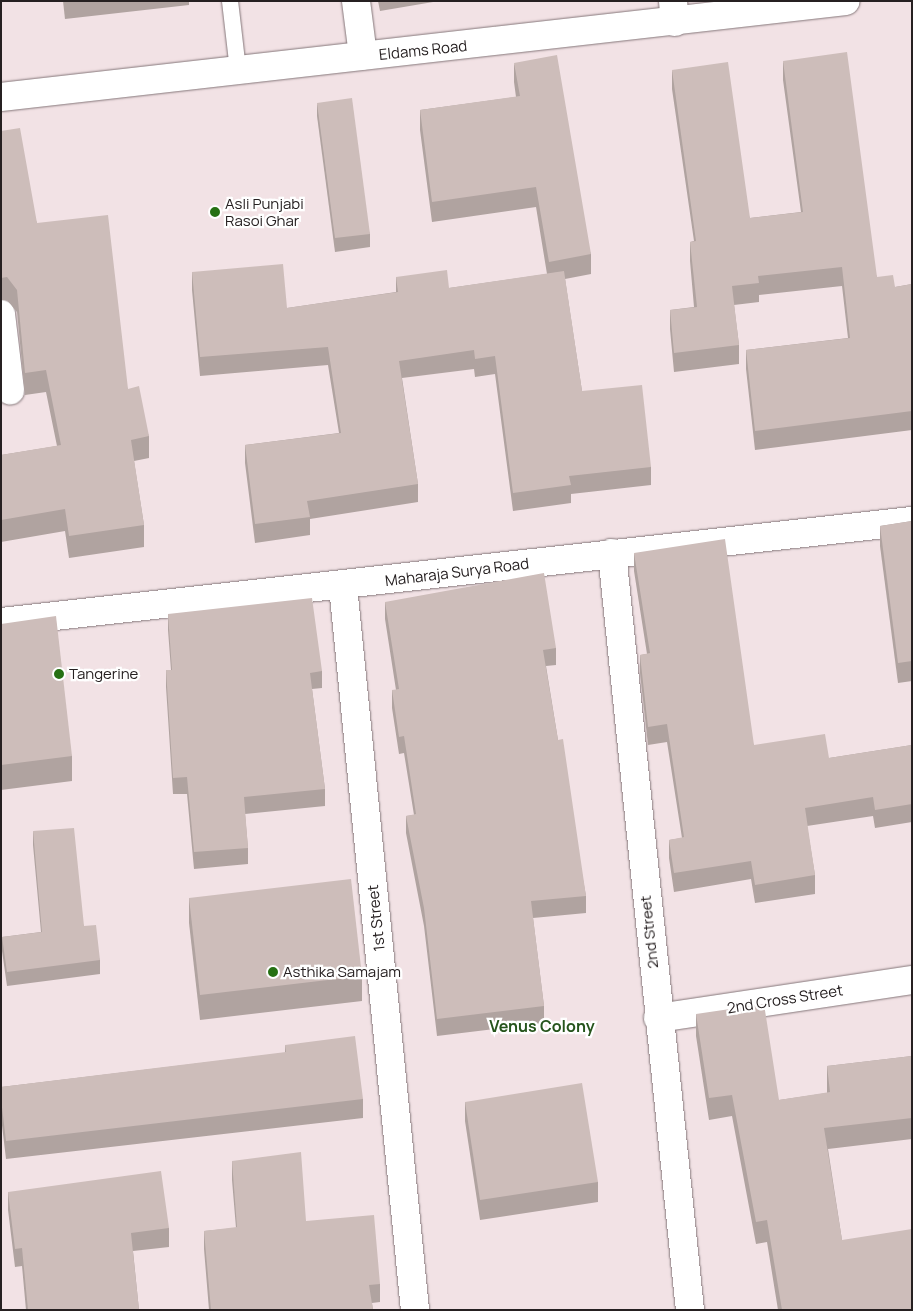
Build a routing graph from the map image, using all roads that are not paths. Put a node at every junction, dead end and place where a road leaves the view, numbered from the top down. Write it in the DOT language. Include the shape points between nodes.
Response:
graph roads {
  1 [pos="230,1"];
  2 [pos="356,1"];
  3 [pos="834,2"];
  4 [pos="674,12"];
  5 [pos="363,56"];
  6 [pos="238,70"];
  7 [pos="1,97"];
  8 [pos="1,314"];
  9 [pos="10,390"];
  10 [pos="912,521"];
  11 [pos="612,553"];
  12 [pos="343,586"];
  13 [pos="1,622"];
  14 [pos="912,980"];
  15 [pos="658,1018"];
  16 [pos="415,1310"];
  17 [pos="690,1310"];
  1 -- 6 [label="lane"];
  2 -- 5 [label="street"];
  3 -- 4 [label="street, Eldams Road"];
  4 -- 5 [label="street, Eldams Road"];
  5 -- 6 [label="street, Eldams Road"];
  6 -- 7 [label="street, Eldams Road"];
  8 -- 9 [label="street"];
  10 -- 11 [label="street, Maharaja Surya Road"];
  11 -- 12 [label="street, Maharaja Surya Road"];
  11 -- 15 [label="street, 2nd Street"];
  12 -- 13 [label="street, Maharaja Surya Road"];
  12 -- 16 [label="street, 1st Street"];
  14 -- 15 [label="street, 2nd Cross Street"];
  15 -- 17 [label="street, 2nd Street"];
}
